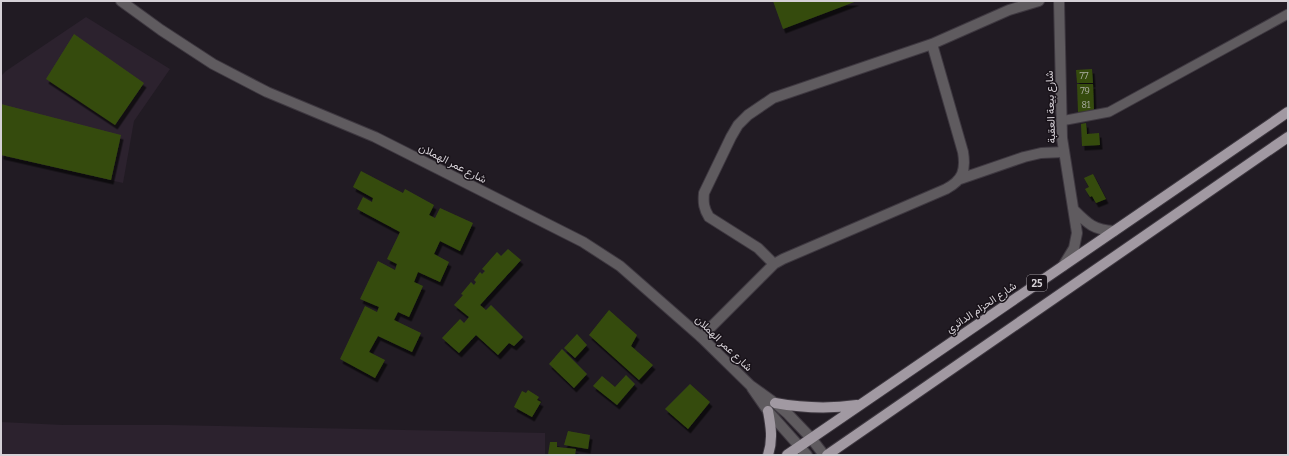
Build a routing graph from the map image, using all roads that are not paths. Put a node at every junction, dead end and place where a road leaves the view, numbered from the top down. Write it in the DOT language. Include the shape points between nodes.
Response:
graph roads {
  1 [pos="121,1"];
  2 [pos="1039,1"];
  3 [pos="1059,1"];
  4 [pos="1288,14"];
  5 [pos="932,44"];
  6 [pos="1288,112"];
  7 [pos="1061,121"];
  8 [pos="1288,137"];
  9 [pos="1064,152"];
  10 [pos="960,179"];
  11 [pos="1074,210"];
  12 [pos="1114,231"];
  13 [pos="774,264"];
  14 [pos="1063,266"];
  15 [pos="701,337"];
  16 [pos="750,385"];
  17 [pos="775,402"];
  18 [pos="861,404"];
  19 [pos="768,411"];
  20 [pos="811,438"];
  21 [pos="800,446"];
  22 [pos="768,455"];
  23 [pos="787,455"];
  24 [pos="807,455"];
  25 [pos="824,455"];
  26 [pos="827,455"];
  1 -- 15 [label="street, شارع عمر الهملان" via="213,64 267,92 375,137 590,246 620,266"];
  2 -- 5 [label="street" via="1009,10"];
  3 -- 7 [label="street, شارع بيعة العقبة"];
  4 -- 7 [label="street" via="1109,112"];
  5 -- 10 [label="street" via="963,152 964,169"];
  5 -- 13 [label="street" via="773,98 738,125 704,193 705,211 710,217 758,248"];
  6 -- 12 [label="main road, شارع الحزام الدائري / 25"];
  7 -- 9 [label="street, شارع بيعة العقبة"];
  8 -- 26 [label="main road, 25"];
  9 -- 10 [label="street" via="1024,157"];
  9 -- 11 [label="street, شارع بيعة العقبة"];
  10 -- 13 [label="street" via="946,189"];
  11 -- 12 [label="street" via="1089,225"];
  11 -- 14 [label="street, شارع بيعة العقبة" via="1076,241"];
  12 -- 14 [label="main road, شارع الحزام الدائري / 25"];
  13 -- 15 [label="street"];
  14 -- 18 [label="main road, شارع الحزام الدائري / 25"];
  15 -- 16 [label="street, شارع عمر الهملان"];
  16 -- 17 [label="street, شارع عمر الهملان"];
  16 -- 19 [label="street, شارع عمر الهملان"];
  17 -- 18 [label="main road" via="818,408"];
  17 -- 20 [label="street, شارع عمر الهملان"];
  18 -- 20 [label="main road, شارع الحزام الدائري / 25"];
  19 -- 21 [label="street, شارع عمر الهملان"];
  19 -- 22 [label="main road" via="771,429"];
  20 -- 21 [label="main road, شارع الحزام الدائري / 25"];
  20 -- 25 [label="street, شارع عمر الهملان"];
  21 -- 23 [label="main road, شارع الحزام الدائري / 25"];
  21 -- 24 [label="street, شارع عمر الهملان"];
}
